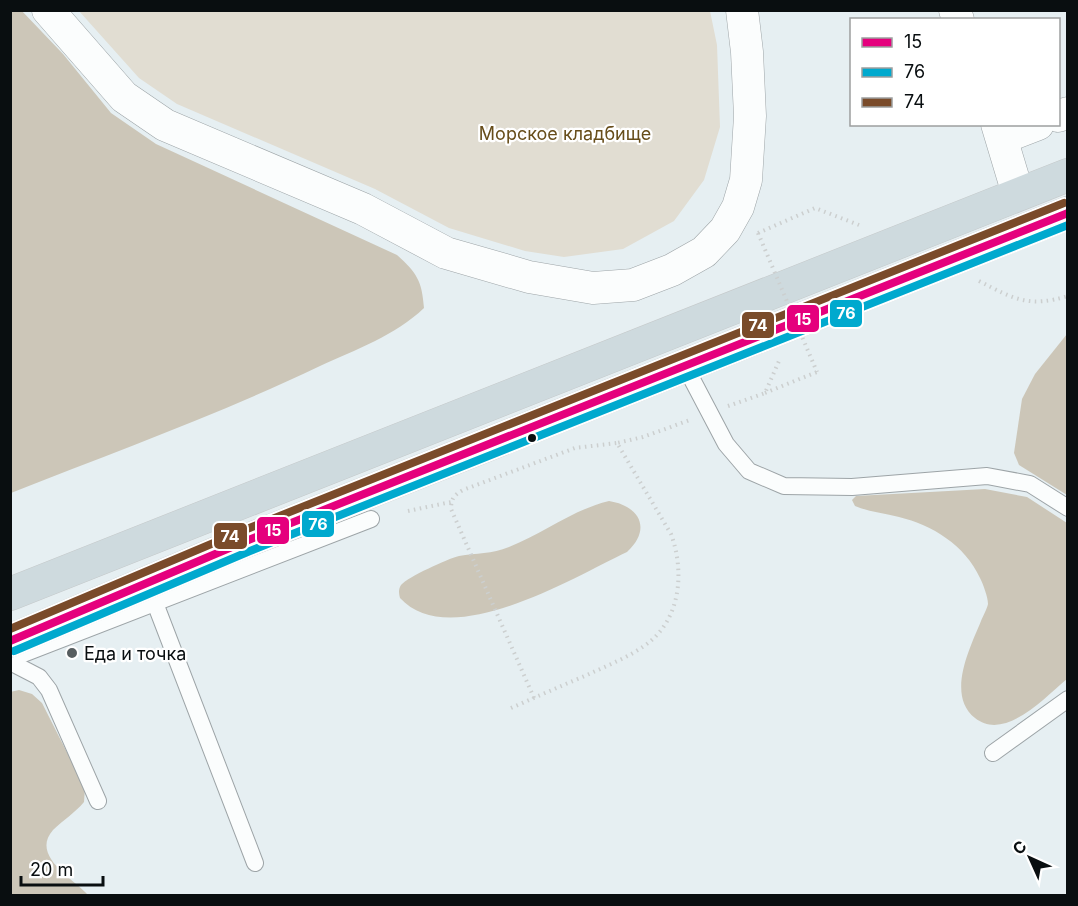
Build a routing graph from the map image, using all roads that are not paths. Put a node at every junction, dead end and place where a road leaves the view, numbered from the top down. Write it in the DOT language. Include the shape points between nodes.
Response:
graph roads {
  1 [pos="48,10"];
  2 [pos="742,10"];
  3 [pos="1027,126"];
  4 [pos="1000,131"];
  5 [pos="1068,175"];
  6 [pos="1018,194"];
  7 [pos="1068,213"];
  8 [pos="685,366"];
  9 [pos="1068,508"];
  10 [pos="371,519"];
  11 [pos="10,594"];
  12 [pos="155,603"];
  13 [pos="10,641"];
  14 [pos="10,661"];
  15 [pos="1068,699"];
  16 [pos="993,753"];
  17 [pos="98,801"];
  18 [pos="255,863"];
  1 -- 2 [label="street" via="124,97 165,125 363,209 446,253 528,277 593,288 633,285 672,270 704,252 738,207 746,180 750,116"];
  3 -- 4 [label="street"];
  4 -- 6 [label="street"];
  5 -- 6 [label="highway"];
  6 -- 11 [label="highway"];
  7 -- 8 [label="highway"];
  8 -- 9 [label="lane" via="726,444 749,471 784,486 852,487 987,476 1030,484"];
  8 -- 13 [label="highway" via="246,541"];
  10 -- 12 [label="lane"];
  12 -- 14 [label="lane"];
  12 -- 18 [label="lane"];
  14 -- 17 [label="lane" via="39,677 49,690"];
  15 -- 16 [label="lane"];
}
